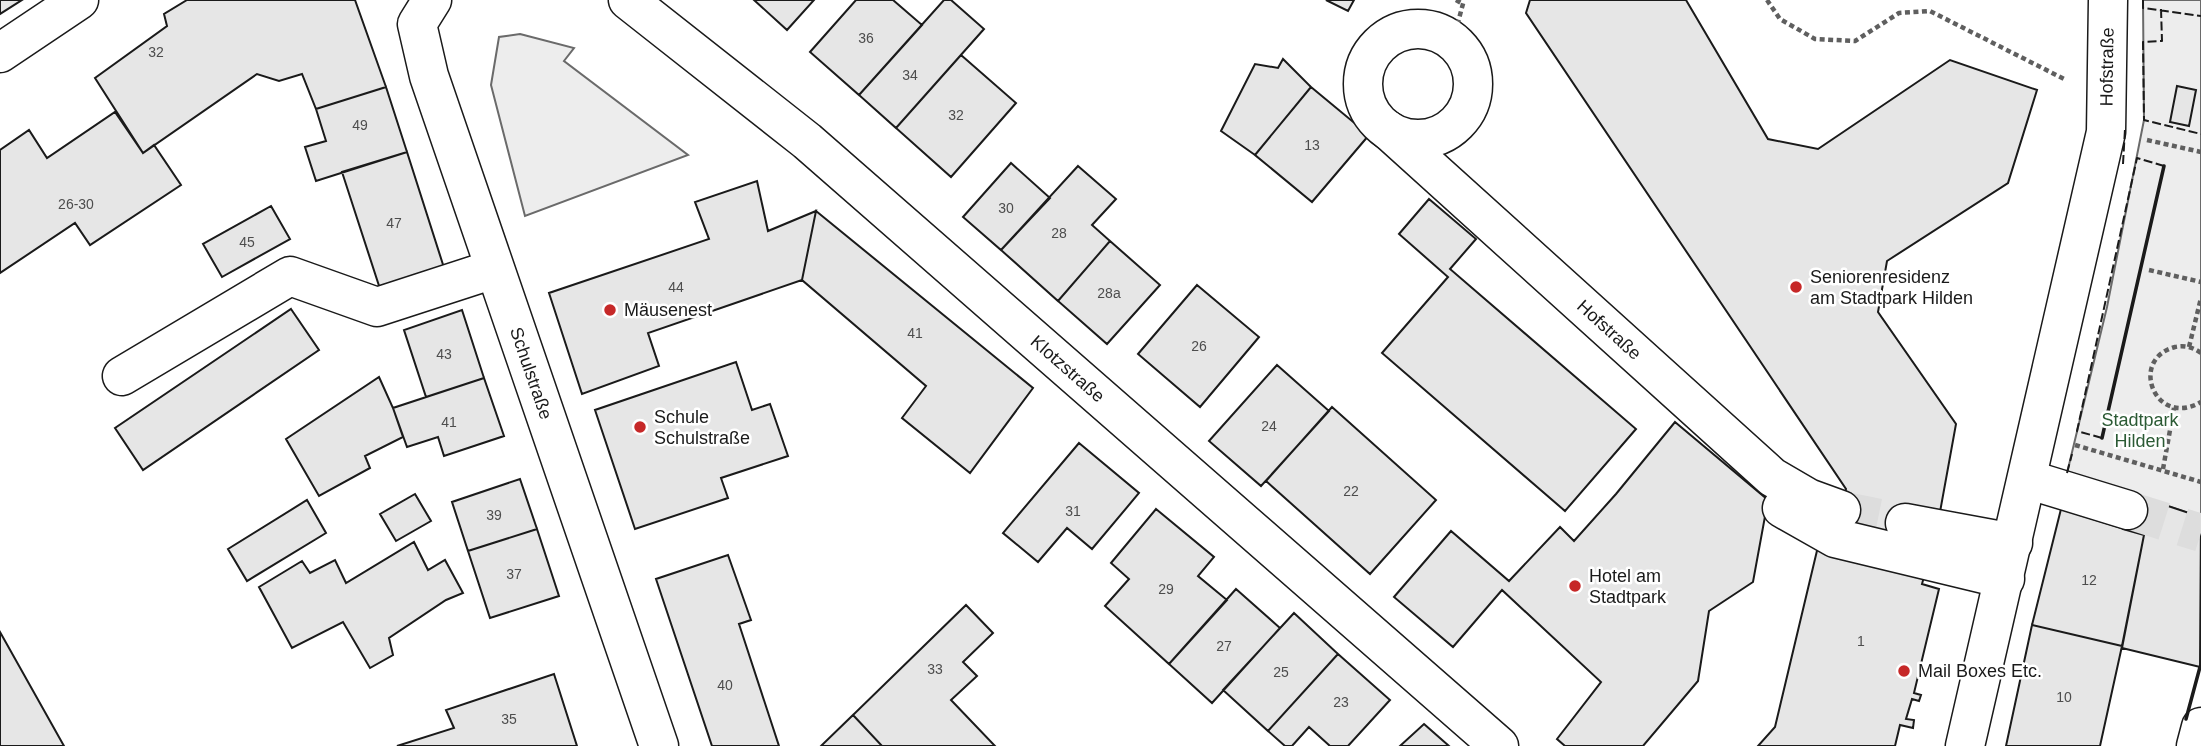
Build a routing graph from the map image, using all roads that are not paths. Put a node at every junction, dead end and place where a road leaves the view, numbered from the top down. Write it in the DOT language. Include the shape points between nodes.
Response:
graph roads {
  1 [pos="79,0"];
  2 [pos="432,0"];
  3 [pos="628,0"];
  4 [pos="2108,0"];
  5 [pos="0,53"];
  6 [pos="1388,130"];
  7 [pos="494,269"];
  8 [pos="122,376"];
  9 [pos="2027,479"];
  10 [pos="1769,500"];
  11 [pos="1841,510"];
  12 [pos="2128,510"];
  13 [pos="1905,523"];
  14 [pos="2009,561"];
  15 [pos="2201,727"];
  16 [pos="659,746"];
  17 [pos="1499,746"];
  18 [pos="1965,746"];
  19 [pos="2196,746"];
  1 -- 5 [label="street"];
  2 -- 7 [label="street, Schulstraße" via="417,24 421,43"];
  3 -- 17 [label="street, Klotzstraße" via="807,141"];
  4 -- 9 [label="street, Hofstraße" via="2106,132"];
  6 -- 6 [label="street, Hofstraße" via="1366,103 1365,68 1373,51 1402,31 1437,32 1453,41 1465,54 1474,90 1457,124 1424,139 1405,138"];
  6 -- 11 [label="street, Hofstraße" via="1772,477"];
  7 -- 8 [label="street" via="377,307 290,276"];
  7 -- 16 [label="street, Schulstraße"];
  9 -- 12 [label="street"];
  9 -- 14 [label="street, Hofstraße"];
  10 -- 14 [label="street" via="1835,538"];
  13 -- 14 [label="street"];
  14 -- 18 [label="street, Hofstraße"];
  15 -- 19 [label="street"];
}
